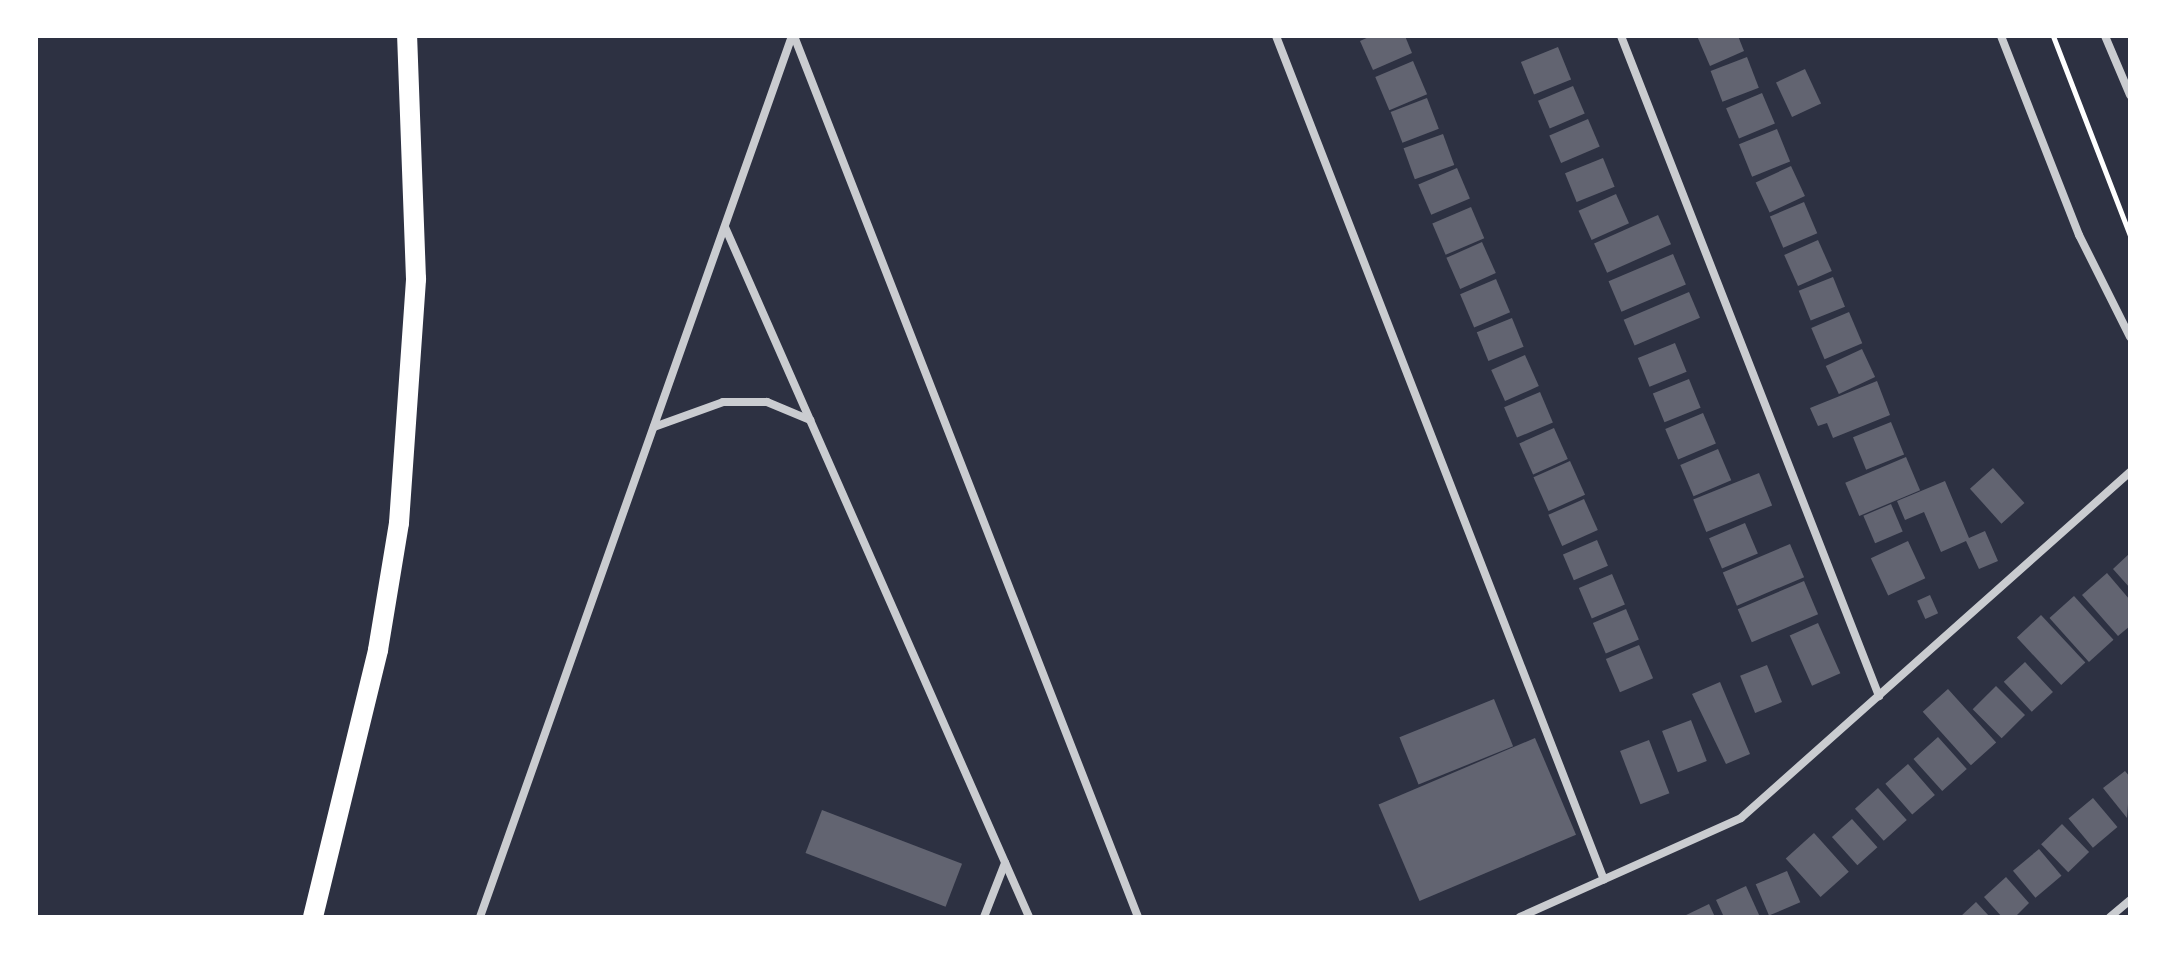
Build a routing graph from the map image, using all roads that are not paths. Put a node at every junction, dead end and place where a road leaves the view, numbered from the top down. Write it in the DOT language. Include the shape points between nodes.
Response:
graph roads {
  1 [pos="407,36"];
  2 [pos="793,36"];
  3 [pos="1276,36"];
  4 [pos="1621,36"];
  5 [pos="2001,36"];
  6 [pos="2105,36"];
  7 [pos="2130,95"];
  8 [pos="724,226"];
  9 [pos="2130,337"];
  10 [pos="810,420"];
  11 [pos="654,427"];
  12 [pos="2130,472"];
  13 [pos="1879,696"];
  14 [pos="1005,863"];
  15 [pos="1604,880"];
  16 [pos="2130,900"];
  17 [pos="313,917"];
  18 [pos="480,917"];
  19 [pos="984,917"];
  20 [pos="1029,917"];
  21 [pos="1138,917"];
  22 [pos="1520,917"];
  23 [pos="2110,917"];
  1 -- 17 [label="main road" via="416,279 399,523 353,769"];
  2 -- 8 [label="street"];
  2 -- 21 [label="street"];
  3 -- 15 [label="street"];
  4 -- 13 [label="street"];
  5 -- 9 [label="street" via="2079,235"];
  6 -- 7 [label="street"];
  8 -- 10 [label="street"];
  8 -- 11 [label="street"];
  10 -- 11 [label="street" via="767,402 723,402"];
  10 -- 14 [label="street"];
  11 -- 18 [label="street"];
  12 -- 13 [label="street"];
  13 -- 15 [label="street" via="1741,818"];
  14 -- 19 [label="street"];
  14 -- 20 [label="street"];
  15 -- 22 [label="street"];
  16 -- 23 [label="street"];
}
